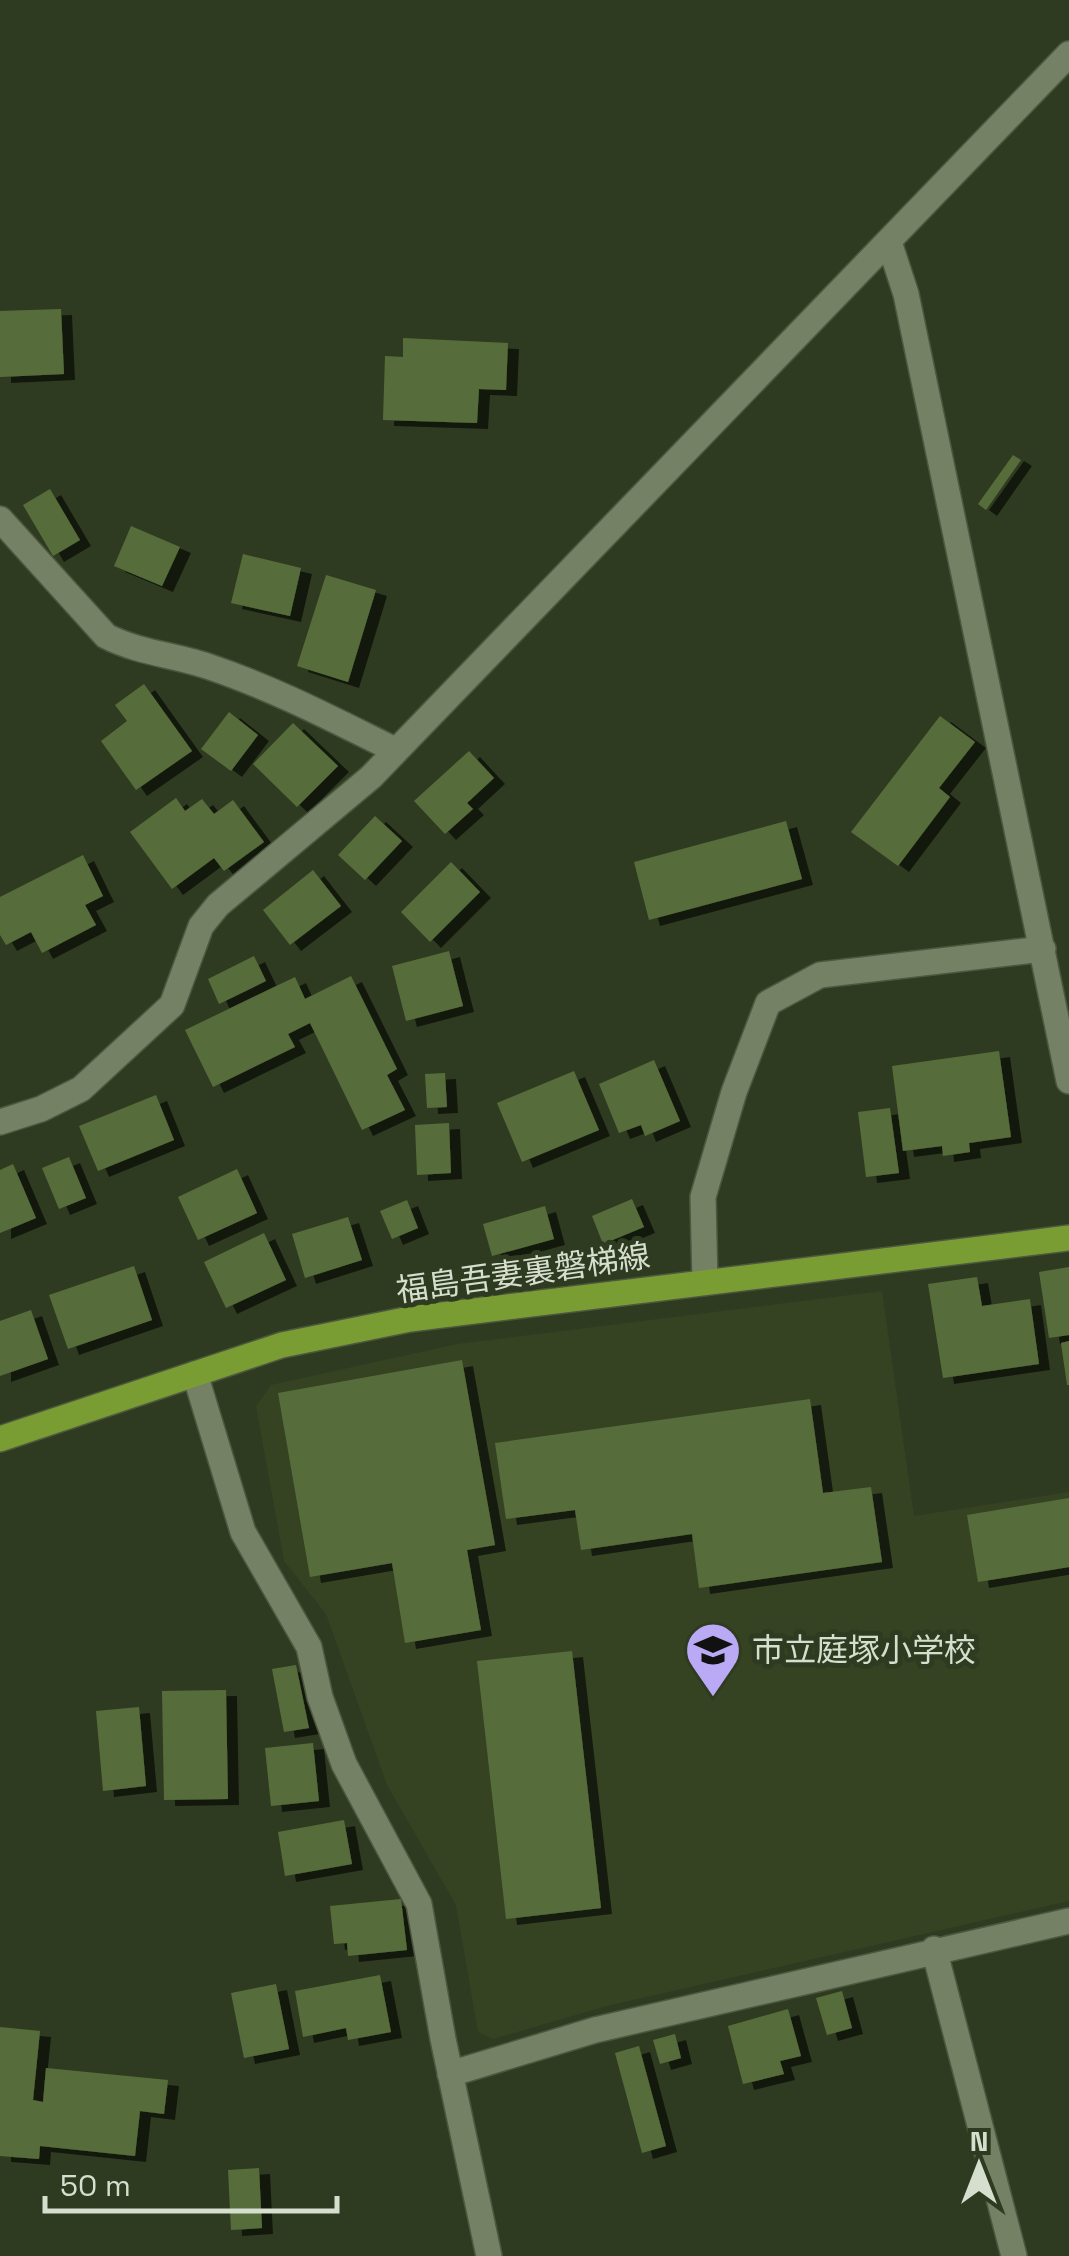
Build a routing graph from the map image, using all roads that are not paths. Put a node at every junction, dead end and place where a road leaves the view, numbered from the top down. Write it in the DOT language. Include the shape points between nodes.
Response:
graph roads {
  1 [pos="1069,54"];
  2 [pos="890,242"];
  3 [pos="0,520"];
  4 [pos="395,750"];
  5 [pos="1043,949"];
  6 [pos="1069,1080"];
  7 [pos="0,1122"];
  8 [pos="1069,1238"];
  9 [pos="706,1282"];
  10 [pos="195,1374"];
  11 [pos="0,1439"];
  12 [pos="1069,1920"];
  13 [pos="934,1949"];
  14 [pos="450,2074"];
  15 [pos="489,2256"];
  16 [pos="1014,2256"];
  1 -- 2 [label="street"];
  2 -- 4 [label="street"];
  2 -- 5 [label="street"];
  3 -- 4 [label="street" via="106,636 224,672"];
  4 -- 7 [label="street" via="372,777 218,904 202,926 172,1005 108,1067 81,1089"];
  5 -- 6 [label="street"];
  5 -- 9 [label="street" via="820,975 768,1003 703,1197"];
  8 -- 9 [label="main road, 福島吾妻裏磐梯線"];
  9 -- 10 [label="main road, 福島吾妻裏磐梯線" via="410,1319 282,1345"];
  10 -- 11 [label="main road, 福島吾妻裏磐梯線"];
  10 -- 14 [label="street" via="243,1532 308,1647 344,1764 419,1904"];
  12 -- 13 [label="street"];
  13 -- 14 [label="street" via="595,2030"];
  13 -- 16 [label="street"];
  14 -- 15 [label="street"];
}
